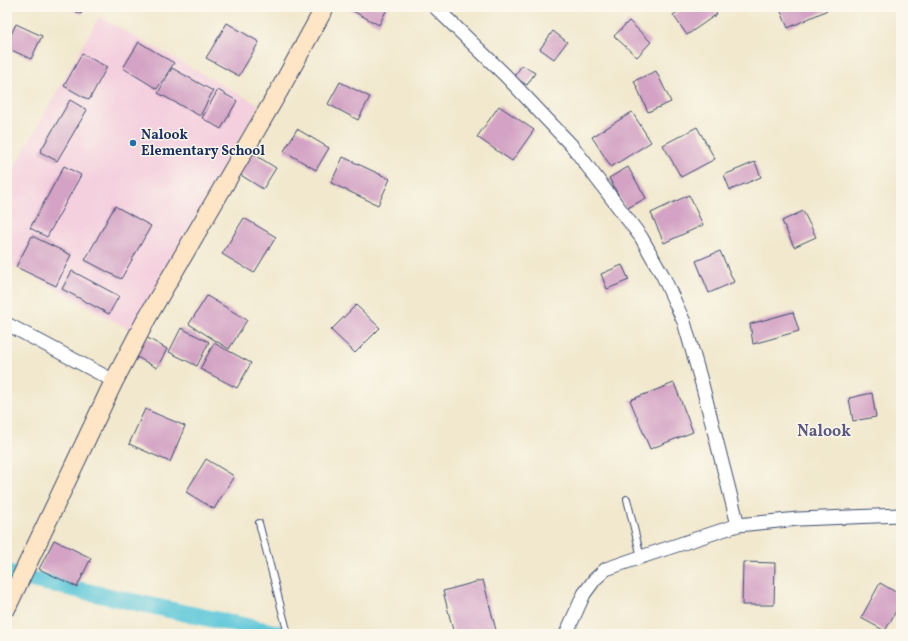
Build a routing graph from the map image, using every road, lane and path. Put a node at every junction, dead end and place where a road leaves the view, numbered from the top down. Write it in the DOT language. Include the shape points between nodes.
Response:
graph roads {
  1 [pos="325,7"];
  2 [pos="435,7"];
  3 [pos="7,324"];
  4 [pos="114,381"];
  5 [pos="627,499"];
  6 [pos="901,515"];
  7 [pos="259,523"];
  8 [pos="738,525"];
  9 [pos="641,557"];
  10 [pos="7,607"];
  11 [pos="288,634"];
  12 [pos="566,634"];
  1 -- 4 [label="street" via="148,316"];
  2 -- 8 [label="street" via="505,75 573,147 641,237 663,276 684,322"];
  3 -- 4 [label="street"];
  4 -- 10 [label="street"];
  5 -- 9 [label="lane"];
  6 -- 8 [label="street" via="798,519"];
  7 -- 11 [label="lane"];
  8 -- 9 [label="street"];
  9 -- 12 [label="street" via="606,569 595,579 584,594"];
}
